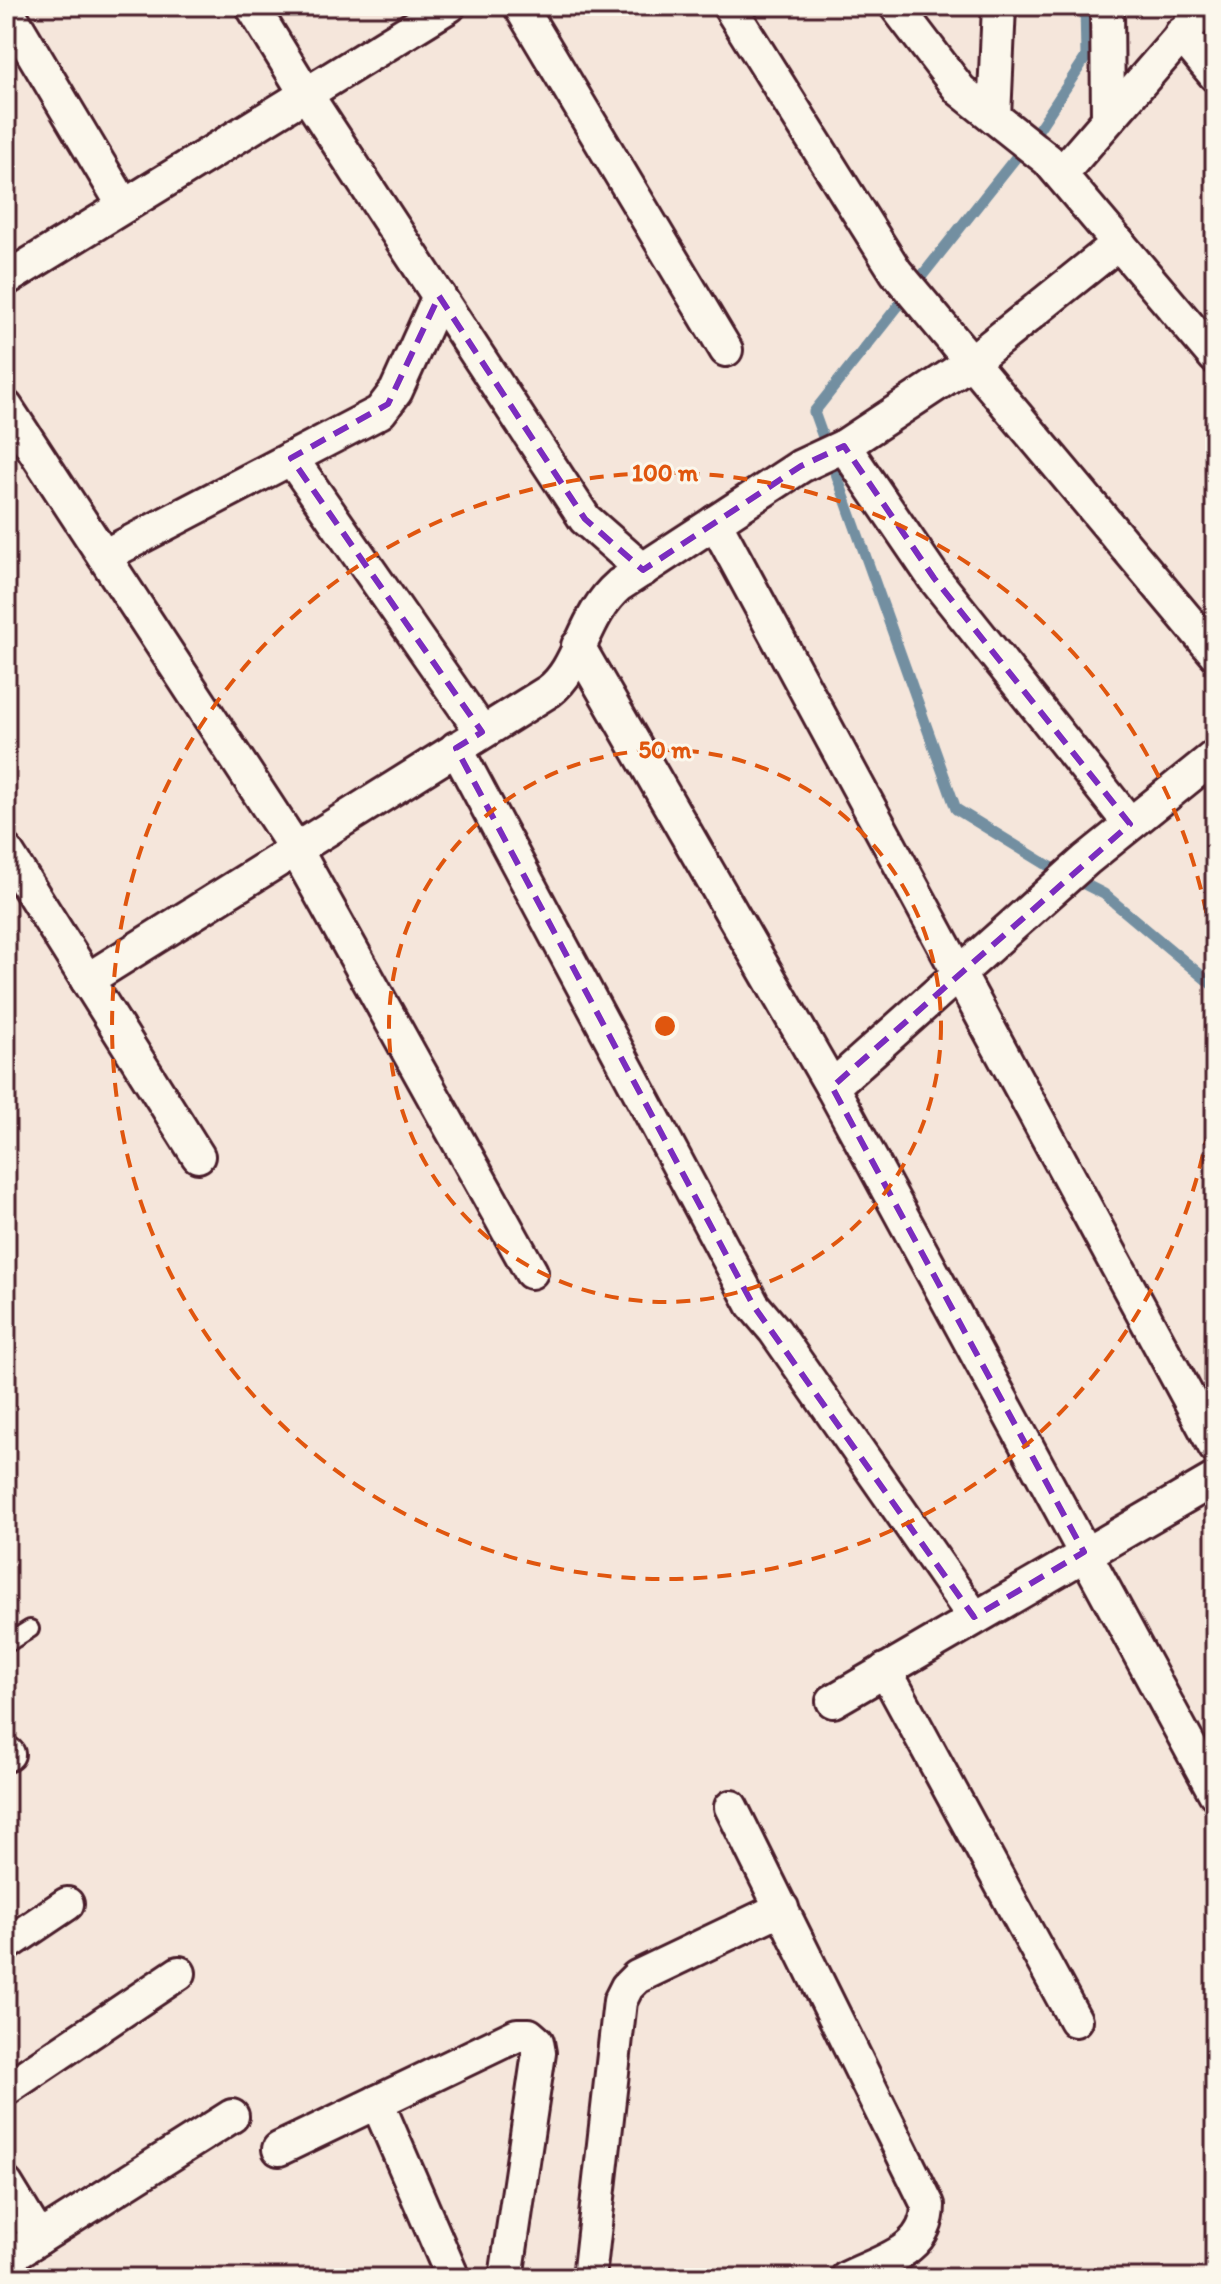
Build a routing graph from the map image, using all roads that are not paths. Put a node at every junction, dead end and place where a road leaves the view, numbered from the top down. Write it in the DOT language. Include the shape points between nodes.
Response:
graph roads {
  1 [pos="252,6"];
  2 [pos="449,6"];
  3 [pos="520,6"];
  4 [pos="729,6"];
  5 [pos="896,6"];
  6 [pos="999,6"];
  7 [pos="1107,6"];
  8 [pos="1207,6"];
  9 [pos="6,8"];
  10 [pos="1181,34"];
  11 [pos="1215,75"];
  12 [pos="306,94"];
  13 [pos="1108,119"];
  14 [pos="1001,123"];
  15 [pos="1054,167"];
  16 [pos="124,206"];
  17 [pos="1119,243"];
  18 [pos="6,279"];
  19 [pos="439,296"];
  20 [pos="726,350"];
  21 [pos="1215,357"];
  22 [pos="971,362"];
  23 [pos="6,407"];
  24 [pos="840,448"];
  25 [pos="291,458"];
  26 [pos="715,522"];
  27 [pos="104,556"];
  28 [pos="643,570"];
  29 [pos="578,646"];
  30 [pos="1215,653"];
  31 [pos="469,740"];
  32 [pos="1215,756"];
  33 [pos="1130,824"];
  34 [pos="295,848"];
  35 [pos="6,851"];
  36 [pos="952,964"];
  37 [pos="87,980"];
  38 [pos="827,1079"];
  39 [pos="198,1156"];
  40 [pos="531,1272"];
  41 [pos="1215,1447"];
  42 [pos="1215,1479"];
  43 [pos="1084,1552"];
  44 [pos="974,1617"];
  45 [pos="30,1629"];
  46 [pos="6,1644"];
  47 [pos="885,1670"];
  48 [pos="833,1701"];
  49 [pos="1215,1793"];
  50 [pos="731,1807"];
  51 [pos="67,1904"];
  52 [pos="782,1908"];
  53 [pos="6,1945"];
  54 [pos="179,1973"];
  55 [pos="1075,2020"];
  56 [pos="6,2089"];
  57 [pos="377,2102"];
  58 [pos="232,2116"];
  59 [pos="279,2149"];
  60 [pos="6,2184"];
  61 [pos="39,2238"];
  62 [pos="6,2259"];
  63 [pos="453,2278"];
  64 [pos="506,2278"];
  65 [pos="589,2278"];
  66 [pos="847,2278"];
  1 -- 12 [label="street"];
  2 -- 12 [label="street"];
  3 -- 20 [label="street"];
  4 -- 22 [label="street" via="896,272"];
  5 -- 14 [label="street" via="946,74"];
  6 -- 14 [label="street"];
  7 -- 13 [label="street"];
  8 -- 10 [label="street"];
  9 -- 16 [label="street"];
  10 -- 11 [label="street"];
  10 -- 13 [label="street"];
  12 -- 16 [label="street"];
  12 -- 19 [label="street"];
  13 -- 15 [label="street"];
  14 -- 15 [label="street"];
  15 -- 17 [label="street"];
  16 -- 18 [label="street"];
  17 -- 21 [label="street"];
  17 -- 22 [label="street"];
  19 -- 25 [label="street" via="388,404"];
  19 -- 28 [label="street" via="585,519"];
  22 -- 24 [label="street"];
  22 -- 30 [label="street"];
  23 -- 27 [label="street"];
  24 -- 26 [label="street" via="801,466"];
  24 -- 33 [label="street" via="934,578"];
  25 -- 27 [label="street"];
  25 -- 31 [label="street"];
  26 -- 28 [label="street"];
  26 -- 36 [label="street"];
  27 -- 34 [label="street"];
  28 -- 29 [label="street" via="603,599"];
  29 -- 31 [label="street" via="559,684"];
  29 -- 38 [label="street"];
  31 -- 34 [label="street"];
  31 -- 44 [label="street" via="753,1305"];
  32 -- 33 [label="street"];
  33 -- 36 [label="street" via="1042,899"];
  34 -- 37 [label="street"];
  34 -- 40 [label="street"];
  35 -- 37 [label="street"];
  36 -- 38 [label="street"];
  36 -- 41 [label="street"];
  37 -- 39 [label="street"];
  38 -- 43 [label="street"];
  42 -- 43 [label="street"];
  43 -- 44 [label="street"];
  43 -- 49 [label="street"];
  44 -- 47 [label="street"];
  45 -- 46 [label="lane"];
  47 -- 48 [label="street"];
  47 -- 55 [label="street"];
  50 -- 52 [label="street"];
  51 -- 53 [label="street"];
  52 -- 65 [label="street" via="637,1977 627,1987 620,2001"];
  52 -- 66 [label="street" via="928,2205 924,2234 912,2245"];
  54 -- 56 [label="street"];
  57 -- 59 [label="street"];
  57 -- 63 [label="street"];
  57 -- 64 [label="street" via="517,2035 537,2042"];
  58 -- 61 [label="street"];
  60 -- 61 [label="street"];
  61 -- 62 [label="street"];
}
